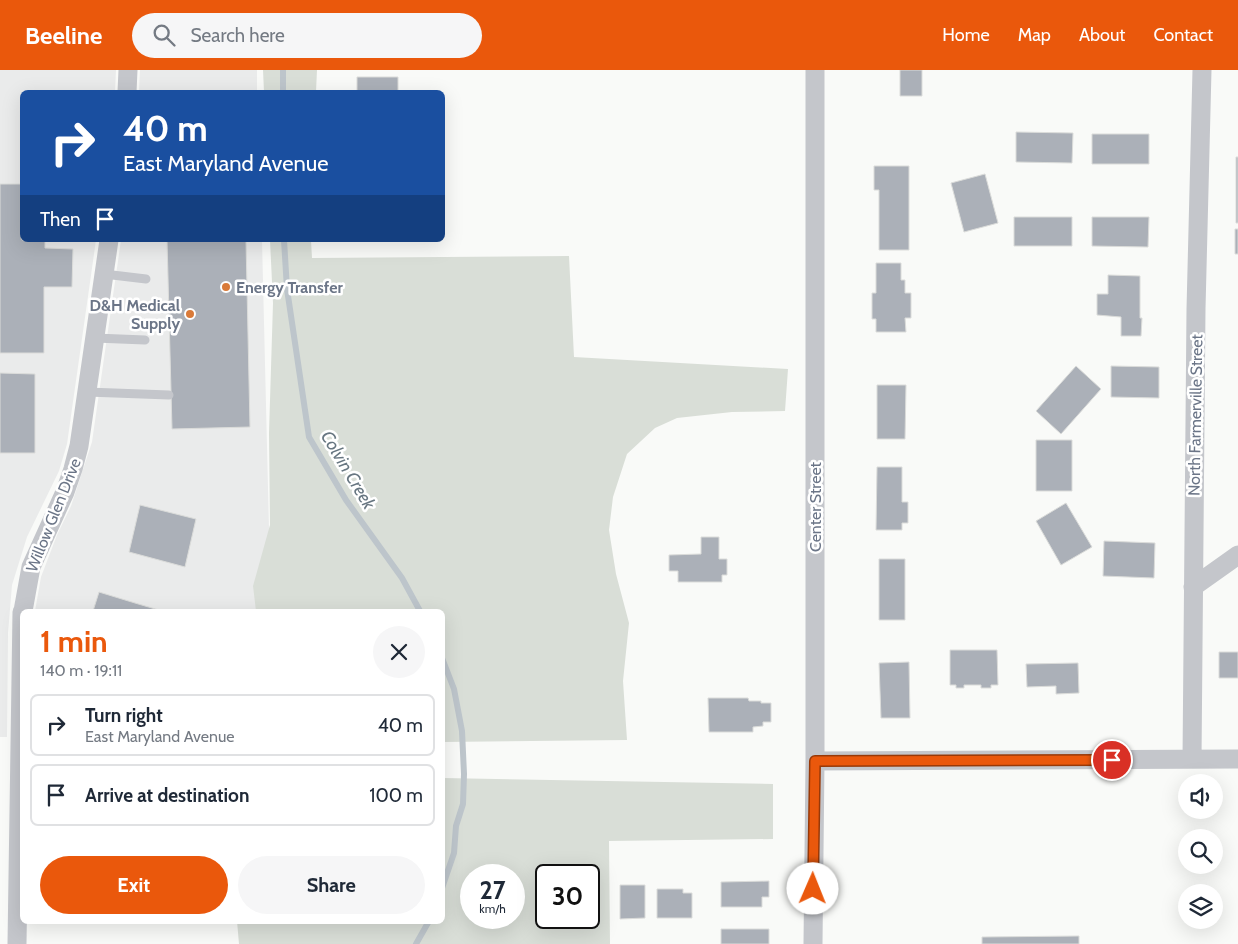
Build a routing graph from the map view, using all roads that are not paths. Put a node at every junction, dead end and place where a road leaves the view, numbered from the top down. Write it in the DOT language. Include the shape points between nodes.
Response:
graph roads {
  1 [pos="128,70"];
  2 [pos="815,70"];
  3 [pos="1202,70"];
  4 [pos="127,90"];
  5 [pos="109,242"];
  6 [pos="104,274"];
  7 [pos="146,279"];
  8 [pos="95,338"];
  9 [pos="145,340"];
  10 [pos="87,392"];
  11 [pos="169,395"];
  12 [pos="1238,555"];
  13 [pos="1193,587"];
  14 [pos="22,609"];
  15 [pos="20,744"];
  16 [pos="1192,759"];
  17 [pos="1238,759"];
  18 [pos="815,761"];
  19 [pos="17,944"];
  20 [pos="813,944"];
  1 -- 4 [label="street"];
  2 -- 18 [label="street, Center Street"];
  3 -- 13 [label="street, North Farmerville Street"];
  5 -- 6 [label="street, Willow Glen Drive"];
  6 -- 7 [label="lane"];
  6 -- 8 [label="street, Willow Glen Drive"];
  8 -- 9 [label="lane"];
  8 -- 10 [label="street, Willow Glen Drive"];
  10 -- 11 [label="lane"];
  10 -- 14 [label="street, Willow Glen Drive" via="73,469 31,567"];
  12 -- 13 [label="street"];
  13 -- 16 [label="street, North Farmerville Street"];
  15 -- 19 [label="street, Willow Glen Drive"];
  16 -- 17 [label="street"];
  16 -- 18 [label="street"];
  18 -- 20 [label="street, Center Street"];
}
